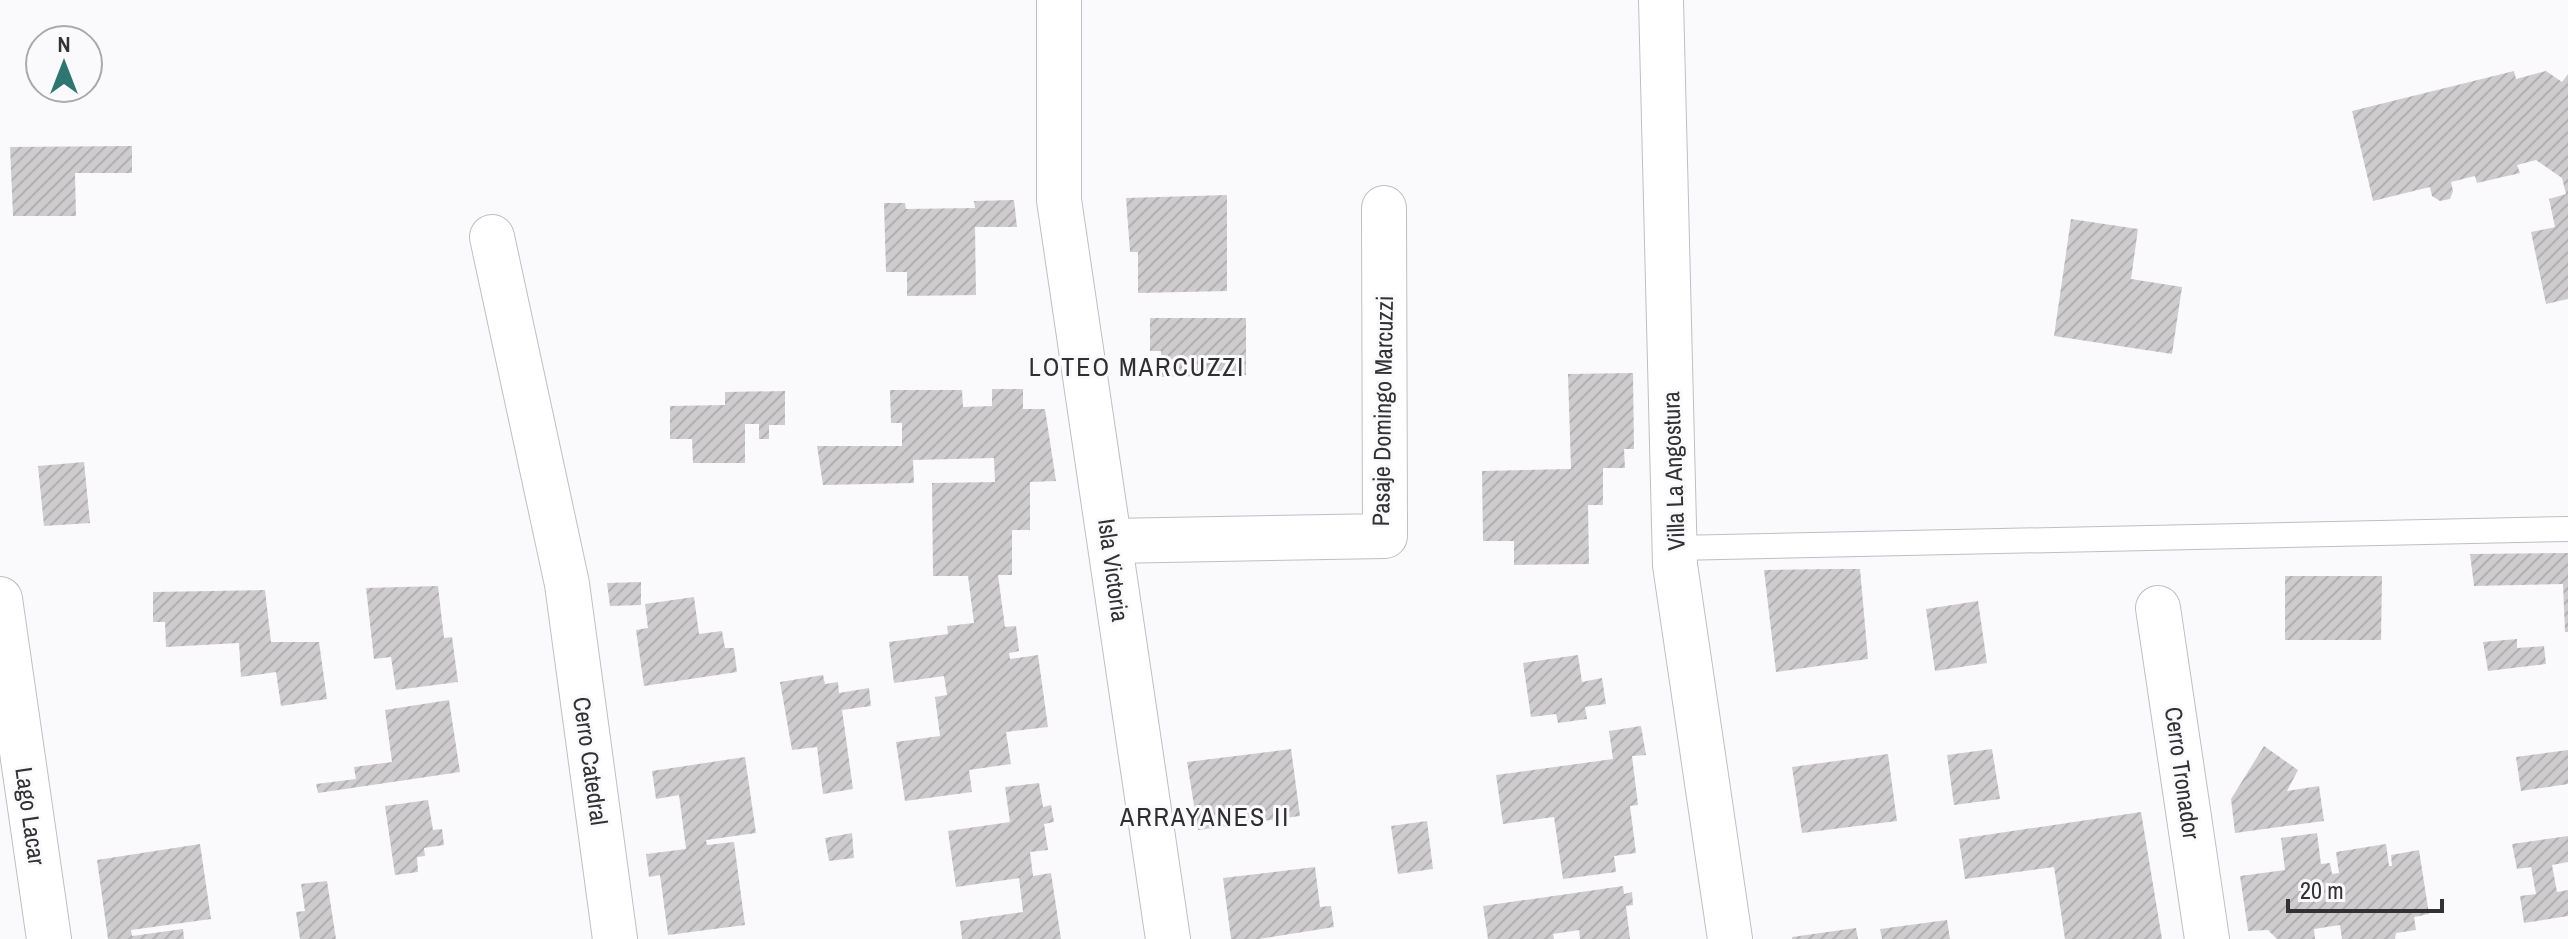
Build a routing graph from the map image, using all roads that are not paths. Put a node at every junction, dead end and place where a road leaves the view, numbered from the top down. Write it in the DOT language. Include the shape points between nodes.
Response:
graph roads {
  1 [pos="1059,0"];
  2 [pos="1661,0"];
  3 [pos="1384,208"];
  4 [pos="492,237"];
  5 [pos="2568,529"];
  6 [pos="1110,541"];
  7 [pos="1675,548"];
  8 [pos="0,599"];
  9 [pos="2158,608"];
  10 [pos="49,939"];
  11 [pos="615,939"];
  12 [pos="1168,939"];
  13 [pos="1730,939"];
  14 [pos="2207,939"];
  1 -- 6 [label="street, Isla Victoria" via="1059,200"];
  2 -- 7 [label="street, Villa La Angostura"];
  3 -- 6 [label="street, Pasaje Domingo Marcuzzi" via="1385,536"];
  4 -- 11 [label="street, Cerro Catedral" via="567,584"];
  5 -- 7 [label="lane"];
  6 -- 12 [label="street, Isla Victoria"];
  7 -- 13 [label="street, Villa La Angostura"];
  8 -- 10 [label="street, Lago Lacar"];
  9 -- 14 [label="street, Cerro Tronador"];
}
